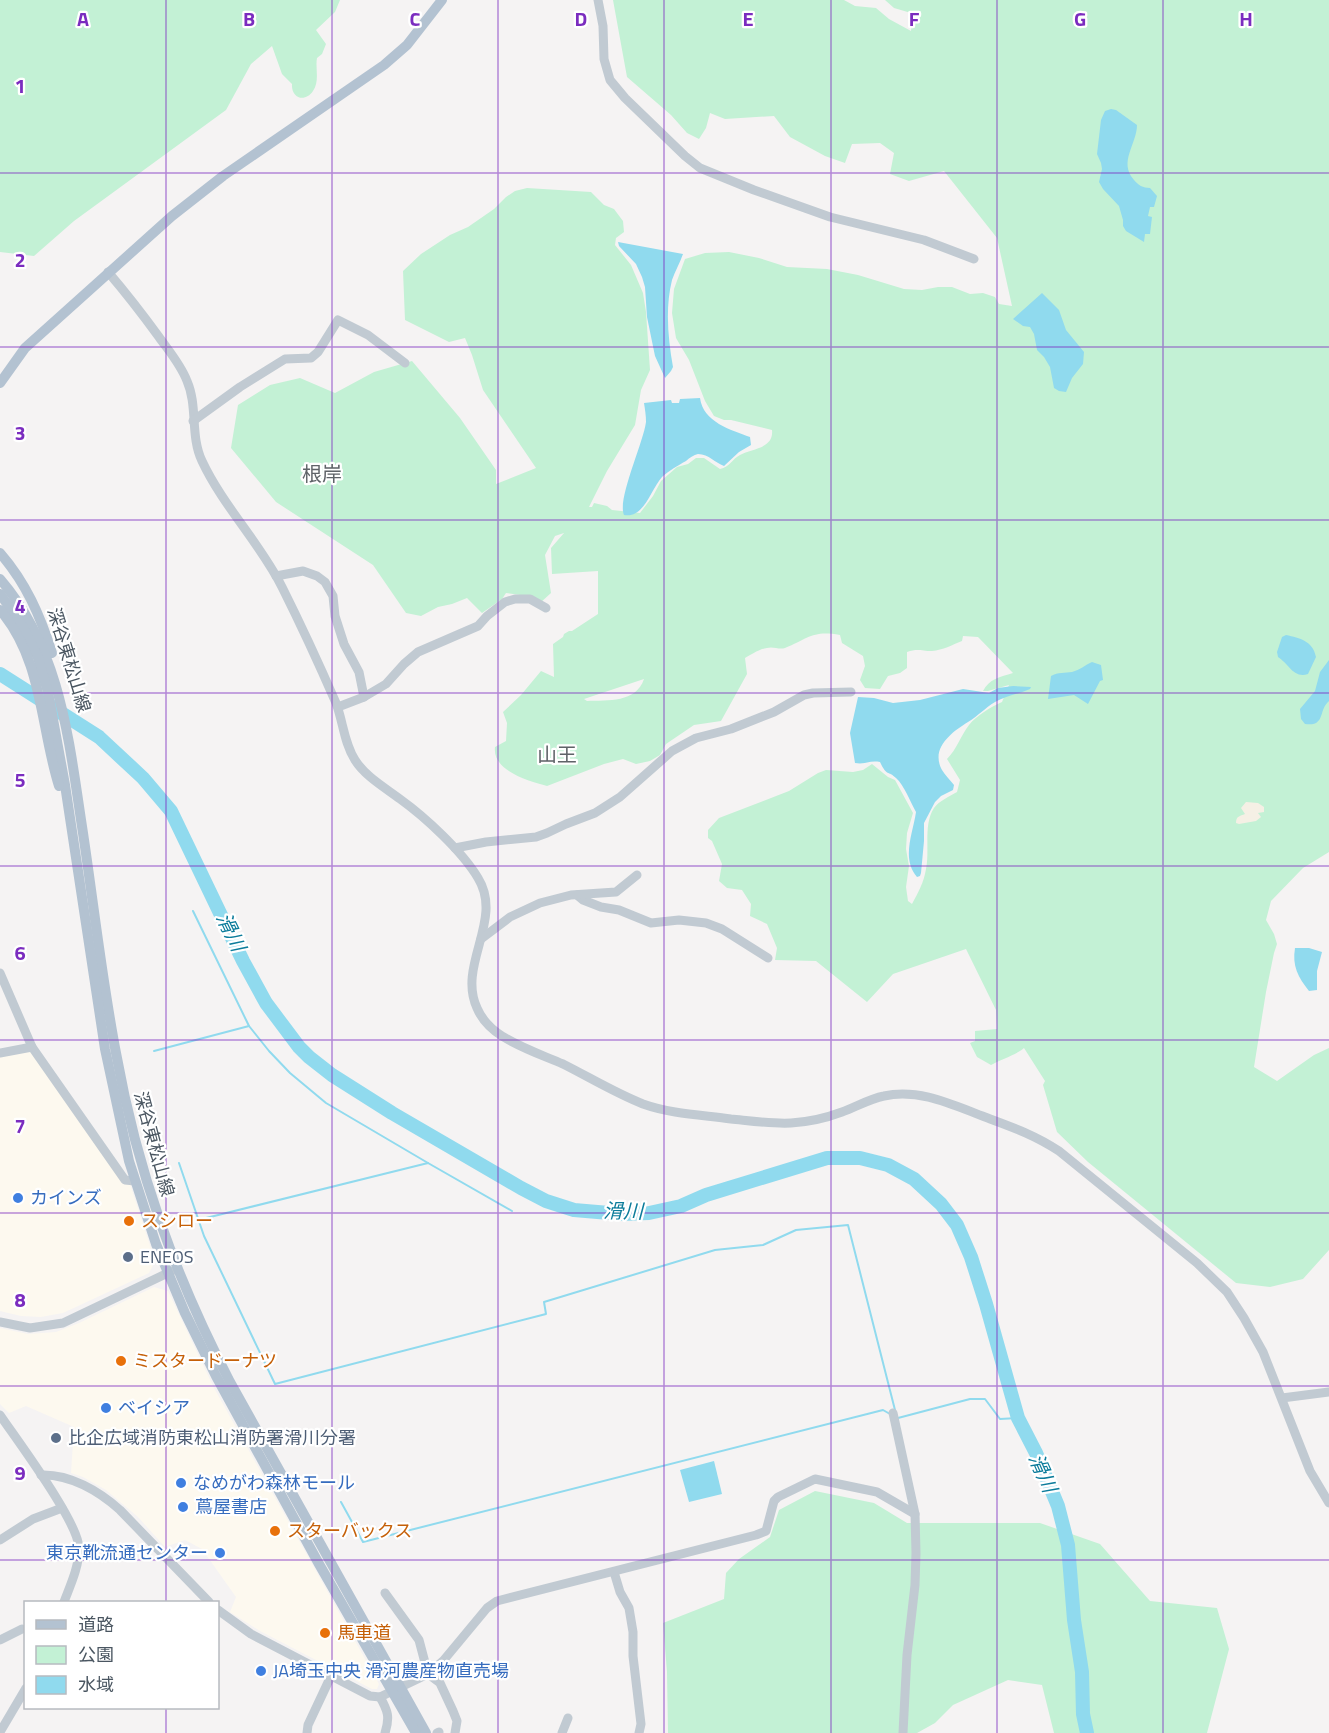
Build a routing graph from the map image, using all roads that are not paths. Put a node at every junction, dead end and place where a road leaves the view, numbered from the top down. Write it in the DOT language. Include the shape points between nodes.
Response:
graph roads {
  1 [pos="442,0"];
  2 [pos="598,0"];
  3 [pos="974,260"];
  4 [pos="108,272"];
  5 [pos="405,363"];
  6 [pos="0,383"];
  7 [pos="193,422"];
  8 [pos="0,553"];
  9 [pos="276,576"];
  10 [pos="0,579"];
  11 [pos="0,594"];
  12 [pos="0,609"];
  13 [pos="546,609"];
  14 [pos="851,693"];
  15 [pos="364,698"];
  16 [pos="338,707"];
  17 [pos="76,788"];
  18 [pos="69,811"];
  19 [pos="454,848"];
  20 [pos="637,875"];
  21 [pos="577,895"];
  22 [pos="479,941"];
  23 [pos="768,958"];
  24 [pos="0,973"];
  25 [pos="32,1047"];
  26 [pos="0,1053"];
  27 [pos="135,1181"];
  28 [pos="172,1271"];
  29 [pos="0,1322"];
  30 [pos="1329,1392"];
  31 [pos="1282,1398"];
  32 [pos="892,1413"];
  33 [pos="0,1415"];
  34 [pos="41,1475"];
  35 [pos="1329,1503"];
  36 [pos="62,1508"];
  37 [pos="915,1514"];
  38 [pos="0,1540"];
  39 [pos="614,1572"];
  40 [pos="385,1593"];
  41 [pos="64,1601"];
  42 [pos="207,1601"];
  43 [pos="219,1611"];
  44 [pos="22,1629"];
  45 [pos="0,1640"];
  46 [pos="428,1674"];
  47 [pos="331,1676"];
  48 [pos="396,1690"];
  49 [pos="24,1691"];
  50 [pos="380,1697"];
  51 [pos="568,1718"];
  52 [pos="0,1732"];
  53 [pos="307,1733"];
  54 [pos="386,1733"];
  55 [pos="416,1733"];
  56 [pos="426,1733"];
  57 [pos="455,1733"];
  58 [pos="562,1733"];
  59 [pos="639,1733"];
  60 [pos="903,1733"];
  1 -- 4 [label="main road" via="406,45 384,65 223,176"];
  2 -- 3 [label="street" via="610,80 700,168 821,214 924,240"];
  4 -- 6 [label="main road" via="25,348"];
  4 -- 7 [label="street" via="182,371 191,395"];
  5 -- 7 [label="street" via="368,335 338,320 311,358 285,359"];
  7 -- 9 [label="street" via="207,471"];
  8 -- 17 [label="main road, 深谷東松山線" via="32,599 62,682 75,738"];
  9 -- 15 [label="street" via="303,571 326,582 344,644 359,672"];
  9 -- 16 [label="street"];
  10 -- 17 [label="main road, 深谷東松山線" via="25,611 52,669"];
  11 -- 18 [label="main road, 深谷東松山線" via="20,622 45,680"];
  12 -- 18 [label="main road, 深谷東松山線" via="27,654 58,783"];
  13 -- 15 [label="street" via="530,599 505,602 478,626 418,652 386,684"];
  14 -- 19 [label="street" via="804,695 765,716 696,738 672,751 605,807 547,833"];
  15 -- 16 [label="street"];
  16 -- 19 [label="street" via="357,763"];
  17 -- 28 [label="main road, 深谷東松山線" via="125,1100"];
  18 -- 27 [label="main road, 深谷東松山線" via="105,1049"];
  19 -- 22 [label="street" via="477,875 484,892 486,914"];
  20 -- 21 [label="street" via="616,892"];
  21 -- 22 [label="street" via="540,903 510,917"];
  21 -- 23 [label="street" via="600,907 651,923 706,923"];
  22 -- 31 [label="street" via="471,986 476,1006 488,1026 514,1043 644,1104 673,1112 794,1123 838,1114 879,1097 913,1094 935,1098 1023,1130 1047,1143 1197,1263 1227,1292 1263,1352"];
  24 -- 25 [label="street"];
  25 -- 26 [label="street"];
  25 -- 27 [label="street" via="125,1180"];
  27 -- 28 [label="main road, 深谷東松山線"];
  28 -- 29 [label="street" via="63,1323 30,1328"];
  28 -- 48 [label="main road, 深谷東松山線" via="216,1376"];
  30 -- 31 [label="street"];
  31 -- 35 [label="street" via="1310,1472"];
  32 -- 37 [label="street"];
  33 -- 34 [label="street"];
  34 -- 36 [label="street"];
  34 -- 42 [label="street" via="75,1481 107,1498"];
  36 -- 38 [label="street" via="33,1519"];
  36 -- 41 [label="street" via="78,1537 79,1549"];
  37 -- 39 [label="street" via="877,1492 815,1479 774,1501 766,1531"];
  37 -- 60 [label="street" via="916,1563"];
  39 -- 46 [label="street" via="497,1601"];
  39 -- 59 [label="street" via="629,1608 633,1632"];
  40 -- 46 [label="street" via="419,1640"];
  43 -- 47 [label="street" via="251,1635"];
  44 -- 45 [label="street"];
  46 -- 48 [label="street"];
  46 -- 57 [label="street" via="440,1683 457,1720"];
  47 -- 50 [label="street"];
  47 -- 53 [label="street"];
  48 -- 50 [label="street"];
  48 -- 55 [label="main road, 深谷東松山線"];
  48 -- 56 [label="main road, 深谷東松山線"];
  49 -- 52 [label="street"];
  50 -- 54 [label="street" via="388,1711"];
  51 -- 58 [label="street"];
}
